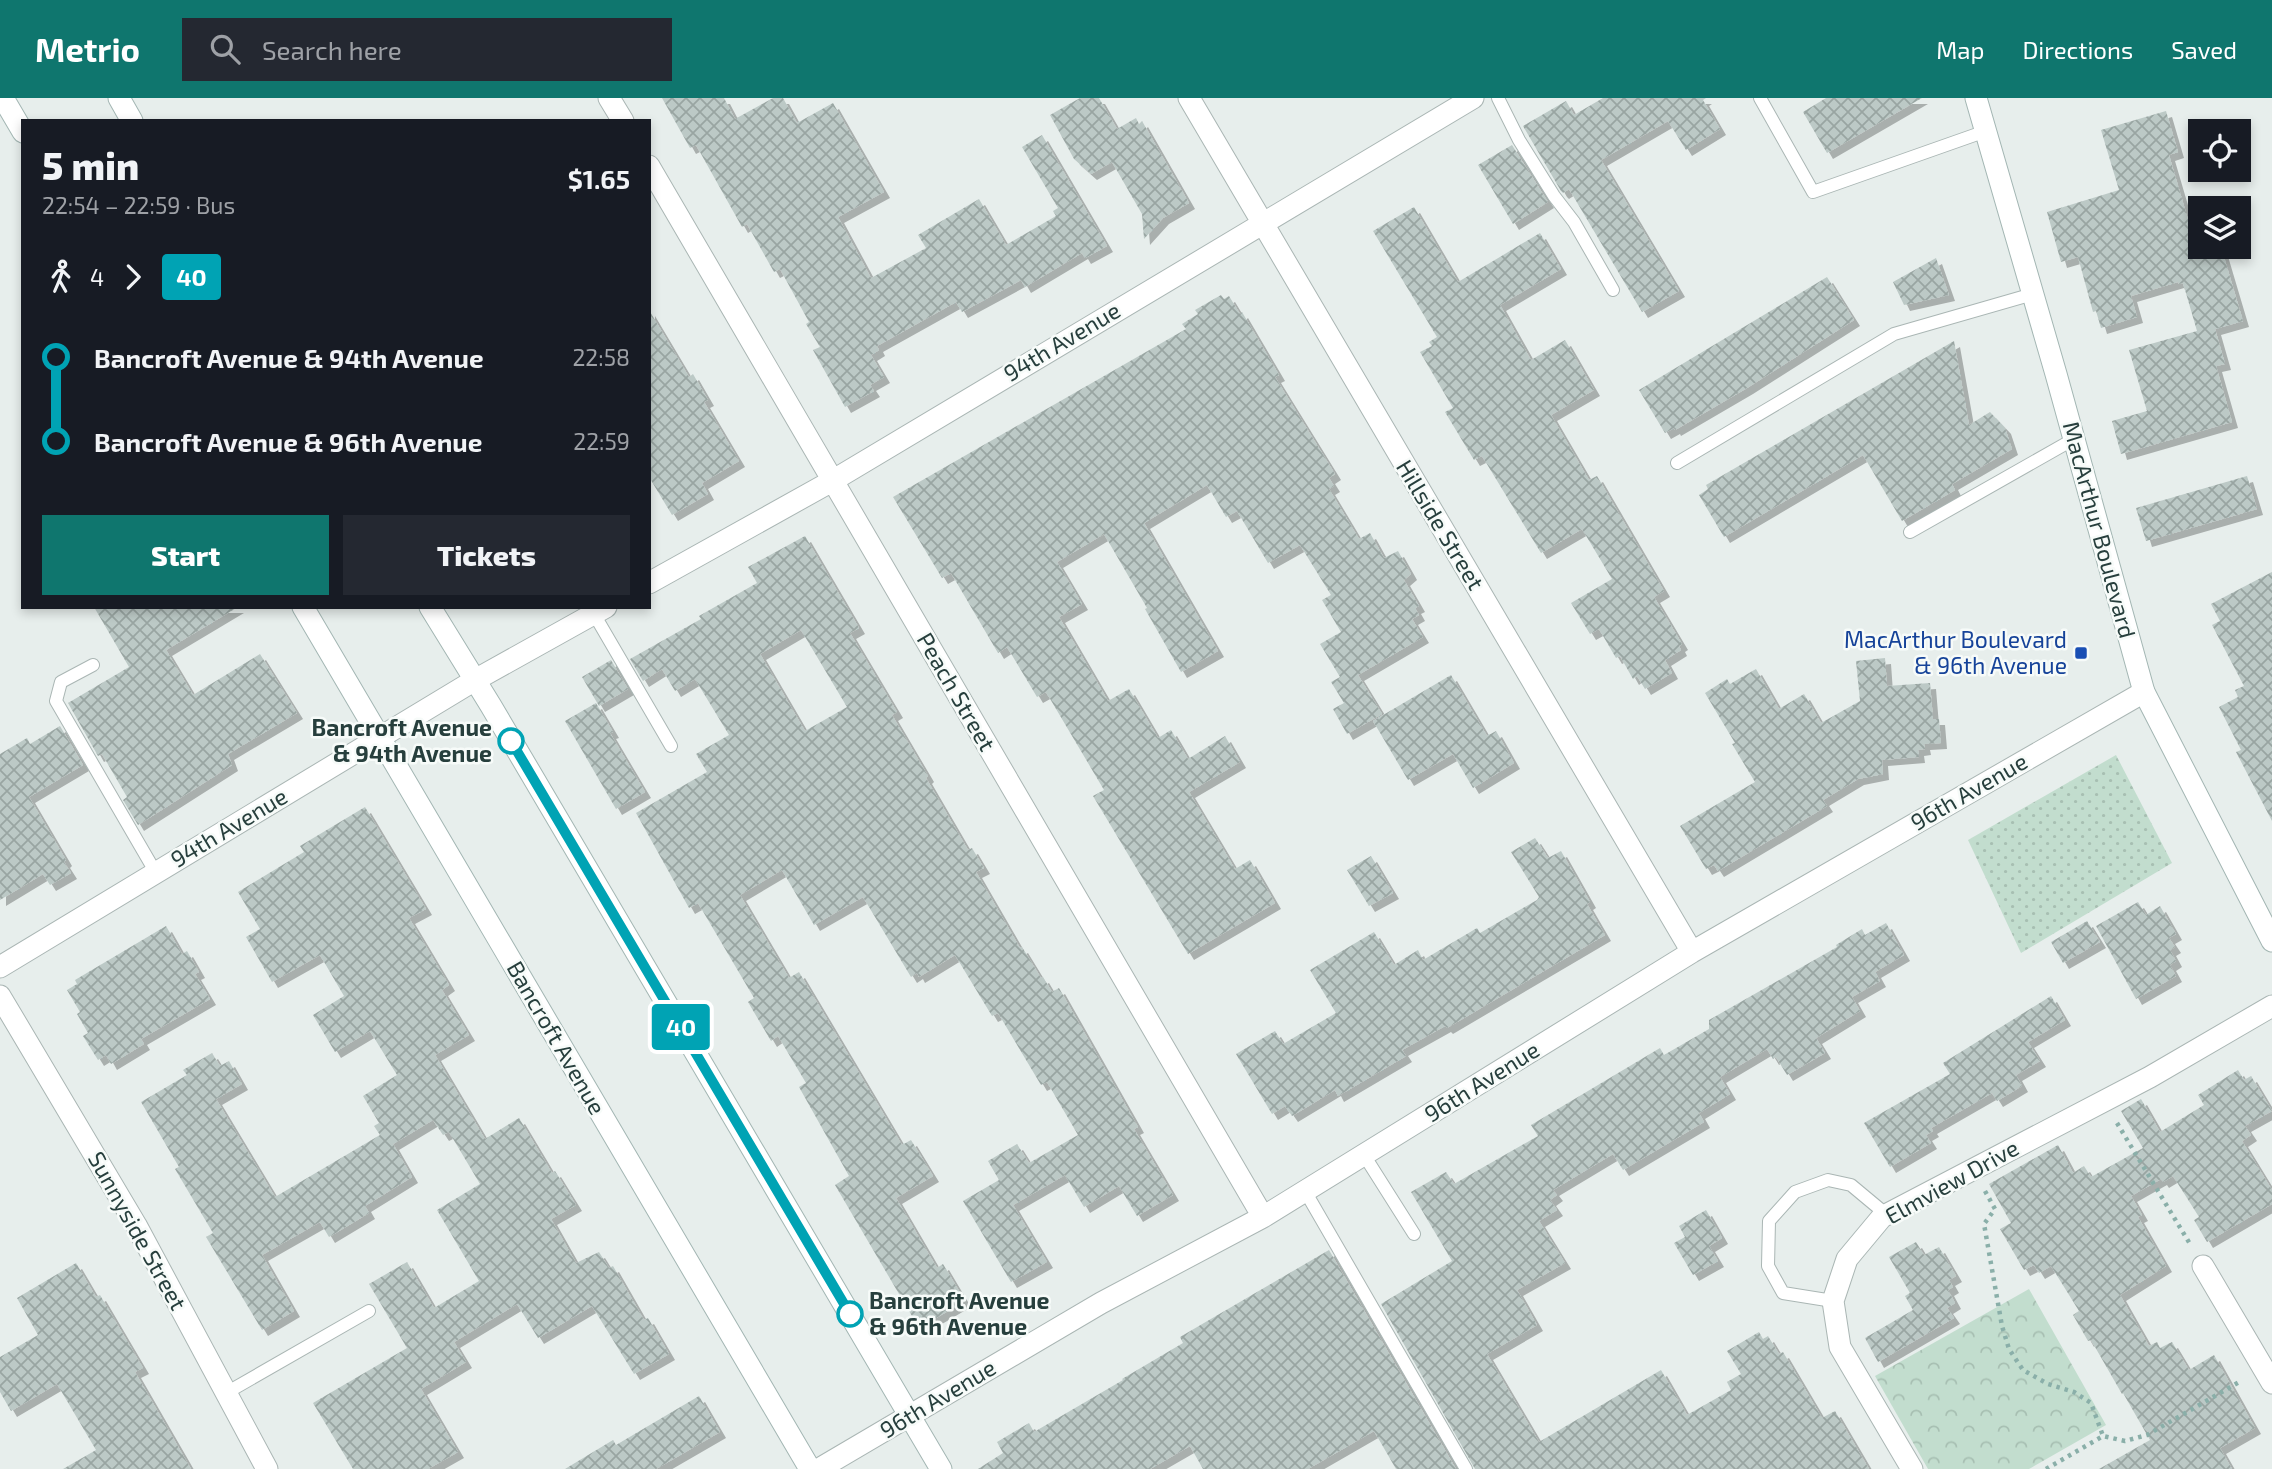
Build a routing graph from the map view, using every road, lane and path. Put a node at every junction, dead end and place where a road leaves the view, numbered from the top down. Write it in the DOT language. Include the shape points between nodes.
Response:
graph roads {
  1 [pos="3,98"];
  2 [pos="119,98"];
  3 [pos="609,98"];
  4 [pos="1189,98"];
  5 [pos="1473,98"];
  6 [pos="1498,98"];
  7 [pos="1760,98"];
  8 [pos="1976,98"];
  9 [pos="131,119"];
  10 [pos="622,119"];
  11 [pos="21,129"];
  12 [pos="1986,131"];
  13 [pos="651,169"];
  14 [pos="1262,223"];
  15 [pos="1613,290"];
  16 [pos="2033,294"];
  17 [pos="2074,439"];
  18 [pos="1677,463"];
  19 [pos="832,481"];
  20 [pos="1910,532"];
  21 [pos="651,582"];
  22 [pos="304,609"];
  23 [pos="431,609"];
  24 [pos="600,611"];
  25 [pos="93,665"];
  26 [pos="475,680"];
  27 [pos="2144,692"];
  28 [pos="379,737"];
  29 [pos="671,746"];
  30 [pos="156,873"];
  31 [pos="2272,941"];
  32 [pos="1692,953"];
  33 [pos="0,967"];
  34 [pos="0,996"];
  35 [pos="2272,1006"];
  36 [pos="2104,1101"];
  37 [pos="1364,1155"];
  38 [pos="1972,1168"];
  39 [pos="1305,1191"];
  40 [pos="1887,1215"];
  41 [pos="1262,1217"];
  42 [pos="1413,1234"];
  43 [pos="2203,1266"];
  44 [pos="1833,1301"];
  45 [pos="369,1311"];
  46 [pos="2267,1376"];
  47 [pos="226,1393"];
  48 [pos="910,1416"];
  49 [pos="2103,1436"];
  50 [pos="267,1469"];
  51 [pos="810,1469"];
  52 [pos="819,1469"];
  53 [pos="941,1469"];
  54 [pos="1466,1469"];
  55 [pos="1912,1469"];
  56 [pos="2046,1469"];
  1 -- 11 [label="street"];
  2 -- 9 [label="street"];
  3 -- 10 [label="street"];
  4 -- 14 [label="street, Hillside Street"];
  5 -- 14 [label="street, 94th Avenue"];
  6 -- 15 [label="lane" via="1519,140"];
  7 -- 12 [label="lane" via="1813,192"];
  8 -- 12 [label="street, MacArthur Boulevard"];
  12 -- 16 [label="street, MacArthur Boulevard"];
  13 -- 19 [label="street, Peach Street"];
  14 -- 19 [label="street, 94th Avenue"];
  14 -- 32 [label="street, Hillside Street"];
  16 -- 17 [label="street, MacArthur Boulevard"];
  16 -- 18 [label="lane" via="1894,334"];
  17 -- 20 [label="lane"];
  17 -- 27 [label="street, MacArthur Boulevard"];
  19 -- 21 [label="street, 94th Avenue"];
  19 -- 41 [label="street, Peach Street"];
  22 -- 28 [label="street, Bancroft Avenue"];
  23 -- 26 [label="street"];
  24 -- 26 [label="street, 94th Avenue"];
  24 -- 29 [label="lane"];
  25 -- 30 [label="lane" via="61,682 57,701"];
  26 -- 28 [label="street, 94th Avenue"];
  26 -- 48 [label="street"];
  27 -- 31 [label="street, MacArthur Boulevard"];
  27 -- 32 [label="street, 96th Avenue"];
  28 -- 30 [label="street, 94th Avenue"];
  28 -- 51 [label="street, Bancroft Avenue"];
  30 -- 33 [label="street, 94th Avenue"];
  32 -- 37 [label="street, 96th Avenue"];
  34 -- 47 [label="street, Sunnyside Street" via="136,1225"];
  35 -- 36 [label="street, Elmview Drive"];
  36 -- 38 [label="street, Elmview Drive"];
  36 -- 43 [label="path"];
  37 -- 39 [label="street, 96th Avenue"];
  37 -- 42 [label="lane"];
  38 -- 40 [label="street, Elmview Drive"];
  38 -- 49 [label="path" via="1995,1209 1983,1224 2008,1349 2023,1370 2091,1403"];
  39 -- 41 [label="street, 96th Avenue"];
  39 -- 54 [label="lane"];
  40 -- 44 [label="street, Elmview Drive" via="1847,1259"];
  40 -- 44 [label="lane" via="1851,1185 1828,1180 1795,1192 1769,1221 1768,1266 1783,1293"];
  41 -- 48 [label="street, 96th Avenue" via="1101,1303"];
  43 -- 46 [label="street"];
  44 -- 55 [label="street, Elmview Drive" via="1840,1347"];
  45 -- 47 [label="lane"];
  46 -- 49 [label="path" via="2147,1435 2126,1441"];
  47 -- 50 [label="street, Sunnyside Street"];
  48 -- 52 [label="street, 96th Avenue"];
  48 -- 53 [label="street"];
  49 -- 56 [label="path"];
}
